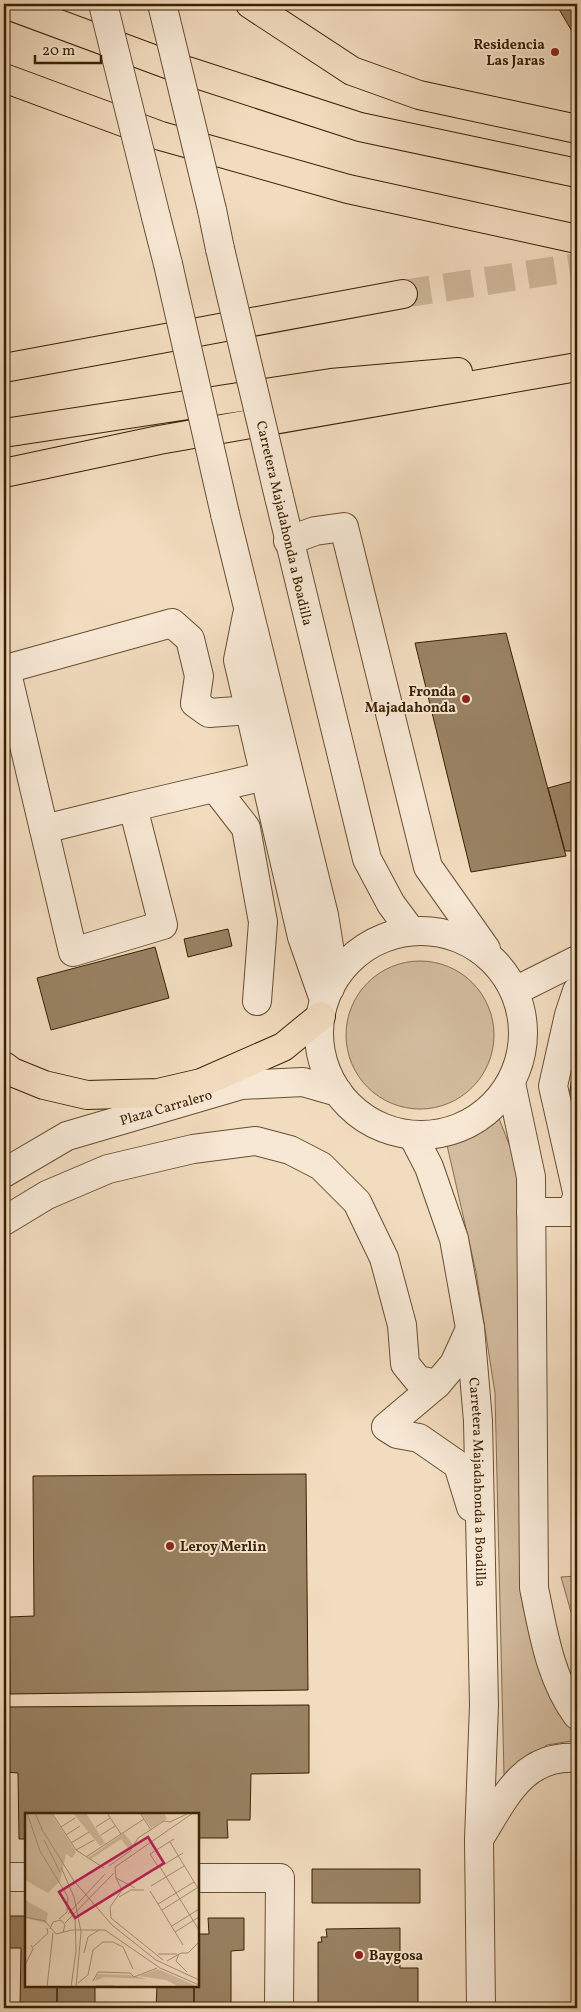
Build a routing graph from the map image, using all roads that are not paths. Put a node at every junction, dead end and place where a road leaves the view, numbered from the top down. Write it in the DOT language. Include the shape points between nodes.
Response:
graph roads {
  1 [pos="5,4"];
  2 [pos="103,4"];
  3 [pos="162,4"];
  4 [pos="250,4"];
  5 [pos="4,78"];
  6 [pos="577,129"];
  7 [pos="577,173"];
  8 [pos="577,238"];
  9 [pos="403,294"];
  10 [pos="577,362"];
  11 [pos="577,367"];
  12 [pos="4,368"];
  13 [pos="4,432"];
  14 [pos="159,440"];
  15 [pos="4,474"];
  16 [pos="4,483"];
  17 [pos="288,541"];
  18 [pos="249,609"];
  19 [pos="250,710"];
  20 [pos="265,776"];
  21 [pos="215,788"];
  22 [pos="133,807"];
  23 [pos="44,829"];
  24 [pos="411,931"];
  25 [pos="577,960"];
  26 [pos="495,962"];
  27 [pos="515,991"];
  28 [pos="577,991"];
  29 [pos="257,1001"];
  30 [pos="325,1002"];
  31 [pos="4,1066"];
  32 [pos="201,1083"];
  33 [pos="511,1083"];
  34 [pos="241,1085"];
  35 [pos="338,1092"];
  36 [pos="413,1136"];
  37 [pos="4,1173"];
  38 [pos="576,1205"];
  39 [pos="532,1212"];
  40 [pos="4,1221"];
  41 [pos="470,1328"];
  42 [pos="437,1384"];
  43 [pos="480,1535"];
  44 [pos="577,1715"];
  45 [pos="577,1758"];
  46 [pos="479,1839"];
  47 [pos="4,1877"];
  48 [pos="25,1877"];
  49 [pos="199,1878"];
  50 [pos="281,2006"];
  51 [pos="481,2008"];
  1 -- 7 [label="highway" via="172,66 360,127"];
  2 -- 18 [label="street, bridge"];
  3 -- 17 [label="street, Carretera Majadahonda a Boadilla, bridge"];
  4 -- 6 [label="highway" via="352,71 419,95"];
  5 -- 8 [label="highway" via="161,136 348,189"];
  9 -- 12 [label="highway"];
  10 -- 13 [label="highway" via="331,383"];
  11 -- 14 [label="highway"];
  14 -- 15 [label="highway"];
  14 -- 16 [label="highway"];
  17 -- 24 [label="street, Carretera Majadahonda a Boadilla" via="367,859 391,904"];
  17 -- 26 [label="street" via="315,531 344,527 428,867"];
  18 -- 19 [label="street" via="238,660"];
  18 -- 30 [label="street" via="324,915 332,959"];
  19 -- 20 [label="street"];
  19 -- 23 [label="street" via="208,713 195,703 199,676 190,639 172,623 6,669"];
  20 -- 21 [label="street"];
  20 -- 30 [label="street" via="302,937"];
  21 -- 22 [label="street"];
  21 -- 29 [label="street" via="246,828 263,922"];
  22 -- 23 [label="street"];
  22 -- 23 [label="street" via="164,925 73,952"];
  24 -- 26 [label="street" via="435,931 457,936 478,947"];
  24 -- 30 [label="street" via="386,937 363,949 344,966"];
  25 -- 27 [label="street"];
  26 -- 27 [label="street"];
  27 -- 33 [label="street" via="523,1022 522,1053"];
  28 -- 38 [label="street" via="554,1086"];
  30 -- 32 [label="highway" via="284,1047"];
  30 -- 35 [label="street" via="320,1043 325,1069"];
  31 -- 32 [label="highway" via="44,1085 87,1095 158,1093"];
  32 -- 34 [label="highway"];
  33 -- 36 [label="street" via="493,1107 470,1124 442,1134"];
  33 -- 39 [label="street" via="531,1177"];
  34 -- 35 [label="street, Plaza Carralero" via="303,1082"];
  34 -- 37 [label="street, Plaza Carralero" via="67,1136"];
  35 -- 36 [label="street" via="352,1109 370,1122"];
  36 -- 41 [label="street, Carretera Majadahonda a Boadilla" via="429,1167 454,1239"];
  38 -- 39 [label="street"];
  39 -- 44 [label="street" via="534,1588 547,1650 570,1706"];
  40 -- 42 [label="street" via="47,1195 108,1169 193,1149 256,1141 290,1150 321,1166 357,1202 384,1258 402,1326 405,1364 418,1380"];
  41 -- 42 [label="street" via="454,1364"];
  41 -- 43 [label="street, Carretera Majadahonda a Boadilla" via="478,1421"];
  42 -- 43 [label="street" via="386,1427 397,1434 419,1438 458,1465"];
  43 -- 46 [label="street, Carretera Majadahonda a Boadilla" via="484,1706"];
  45 -- 46 [label="street" via="562,1756 530,1768 510,1789"];
  46 -- 51 [label="street, Carretera Majadahonda a Boadilla"];
  47 -- 48 [label="street"];
  49 -- 50 [label="street" via="280,1878"];
}
